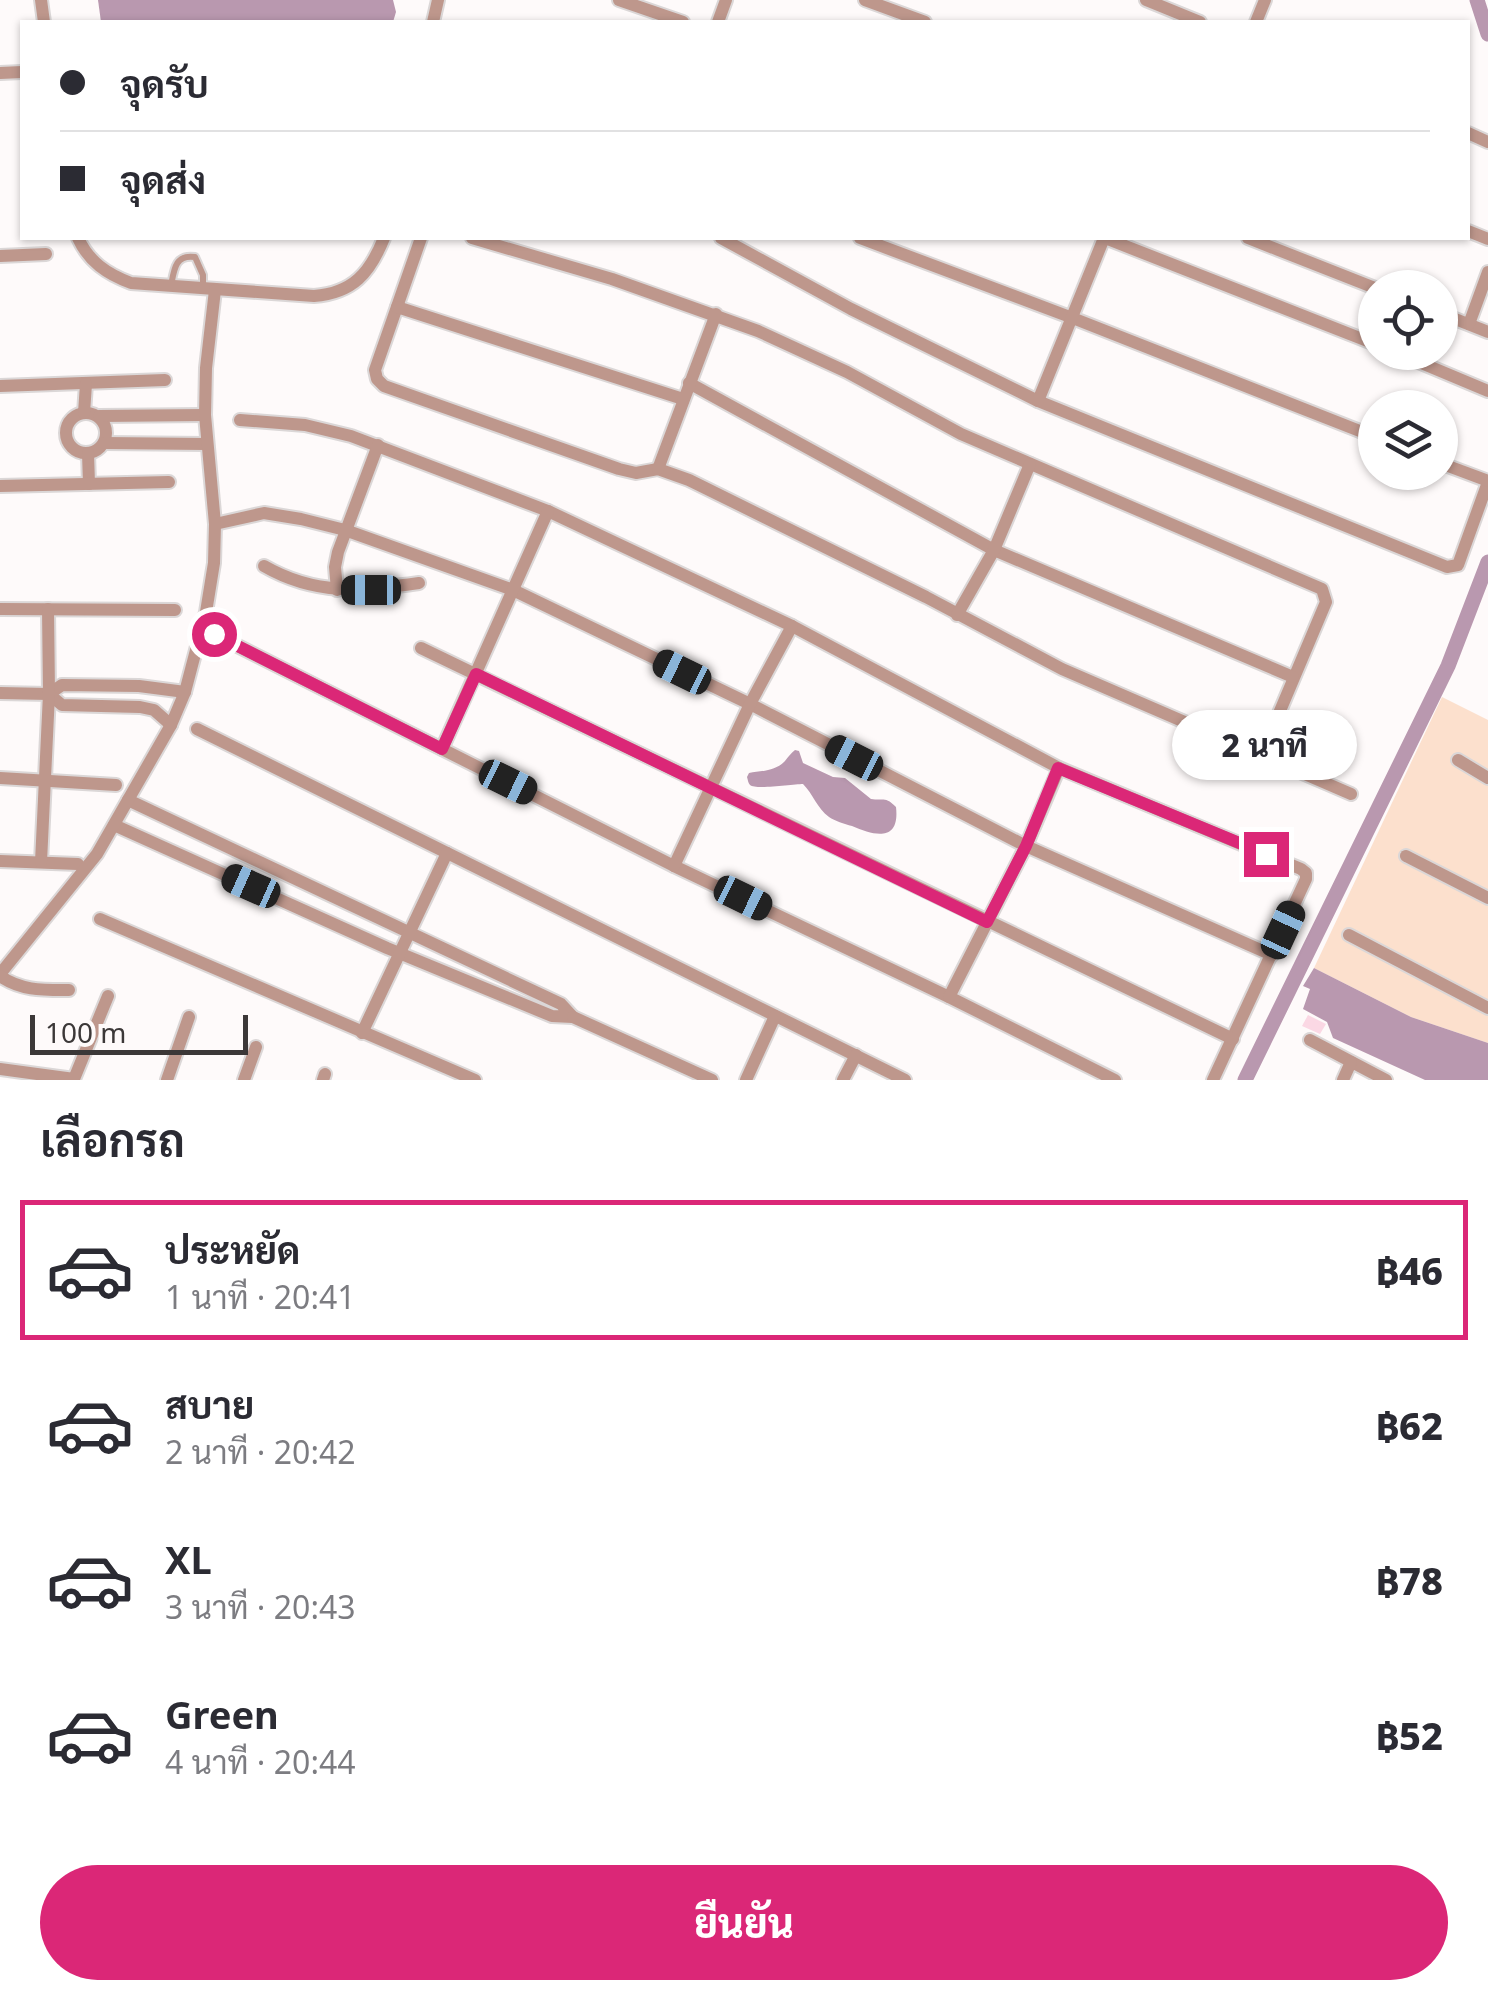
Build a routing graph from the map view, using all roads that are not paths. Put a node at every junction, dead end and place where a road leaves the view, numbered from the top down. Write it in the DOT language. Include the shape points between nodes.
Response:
graph roads {
  1 [pos="618,0"];
  2 [pos="865,0"];
  3 [pos="1146,0"];
  4 [pos="676,20"];
  5 [pos="920,20"];
  6 [pos="1195,20"];
  7 [pos="79,240"];
  8 [pos="383,240"];
  9 [pos="421,240"];
  10 [pos="479,240"];
  11 [pos="725,240"];
  12 [pos="865,240"];
  13 [pos="1104,240"];
  14 [pos="1110,240"];
  15 [pos="1253,240"];
  16 [pos="46,254"];
  17 [pos="0,256"];
  18 [pos="1488,272"];
  19 [pos="1358,281"];
  20 [pos="170,288"];
  21 [pos="209,290"];
  22 [pos="397,307"];
  23 [pos="716,314"];
  24 [pos="1070,317"];
  25 [pos="1458,320"];
  26 [pos="1469,324"];
  27 [pos="1488,332"];
  28 [pos="1358,337"];
  29 [pos="1439,370"];
  30 [pos="165,380"];
  31 [pos="689,382"];
  32 [pos="86,384"];
  33 [pos="0,386"];
  34 [pos="1488,390"];
  35 [pos="682,399"];
  36 [pos="1038,401"];
  37 [pos="84,412"];
  38 [pos="99,416"];
  39 [pos="205,416"];
  40 [pos="240,420"];
  41 [pos="1358,430"];
  42 [pos="104,443"];
  43 [pos="206,444"];
  44 [pos="378,445"];
  45 [pos="88,453"];
  46 [pos="1030,464"];
  47 [pos="658,469"];
  48 [pos="1458,470"];
  49 [pos="169,482"];
  50 [pos="1488,482"];
  51 [pos="89,484"];
  52 [pos="0,486"];
  53 [pos="548,511"];
  54 [pos="215,524"];
  55 [pos="345,530"];
  56 [pos="994,550"];
  57 [pos="264,566"];
  58 [pos="419,582"];
  59 [pos="337,590"];
  60 [pos="513,590"];
  61 [pos="0,608"];
  62 [pos="48,609"];
  63 [pos="175,610"];
  64 [pos="957,615"];
  65 [pos="792,626"];
  66 [pos="214,634"];
  67 [pos="420,648"];
  68 [pos="476,674"];
  69 [pos="1292,677"];
  70 [pos="184,692"];
  71 [pos="0,694"];
  72 [pos="50,694"];
  73 [pos="750,704"];
  74 [pos="172,725"];
  75 [pos="196,729"];
  76 [pos="442,749"];
  77 [pos="1260,756"];
  78 [pos="1458,760"];
  79 [pos="1058,768"];
  80 [pos="0,778"];
  81 [pos="1488,778"];
  82 [pos="45,780"];
  83 [pos="116,784"];
  84 [pos="709,789"];
  85 [pos="1351,794"];
  86 [pos="128,800"];
  87 [pos="114,825"];
  88 [pos="1026,846"];
  89 [pos="447,853"];
  90 [pos="1406,856"];
  91 [pos="0,861"];
  92 [pos="42,862"];
  93 [pos="78,864"];
  94 [pos="674,866"];
  95 [pos="1488,898"];
  96 [pos="100,919"];
  97 [pos="987,922"];
  98 [pos="410,932"];
  99 [pos="1349,935"];
  100 [pos="400,954"];
  101 [pos="1272,954"];
  102 [pos="0,975"];
  103 [pos="69,990"];
  104 [pos="108,996"];
  105 [pos="949,998"];
  106 [pos="1488,1008"];
  107 [pos="775,1016"];
  108 [pos="189,1017"];
  109 [pos="573,1017"];
  110 [pos="362,1033"];
  111 [pos="1233,1039"];
  112 [pos="1310,1040"];
  113 [pos="256,1047"];
  114 [pos="856,1056"];
  115 [pos="1352,1062"];
  116 [pos="0,1068"];
  117 [pos="75,1080"];
  118 [pos="166,1080"];
  119 [pos="244,1080"];
  120 [pos="475,1080"];
  121 [pos="712,1080"];
  122 [pos="746,1080"];
  123 [pos="843,1080"];
  124 [pos="905,1080"];
  125 [pos="1114,1080"];
  126 [pos="1213,1080"];
  127 [pos="1342,1080"];
  128 [pos="1386,1080"];
  1 -- 4 [label="street"];
  2 -- 5 [label="street"];
  3 -- 6 [label="street"];
  7 -- 20 [label="street" via="111,275"];
  8 -- 21 [label="street" via="368,272 331,295"];
  9 -- 22 [label="street"];
  10 -- 23 [label="street"];
  11 -- 36 [label="street"];
  12 -- 24 [label="street"];
  13 -- 24 [label="street"];
  14 -- 28 [label="street"];
  15 -- 19 [label="street"];
  16 -- 17 [label="street"];
  18 -- 26 [label="street"];
  20 -- 21 [label="street"];
  20 -- 21 [label="lane" via="177,262 188,256 200,264"];
  21 -- 39 [label="street"];
  22 -- 35 [label="street"];
  22 -- 47 [label="street" via="375,370 384,386 619,469"];
  23 -- 31 [label="street"];
  23 -- 46 [label="street"];
  24 -- 36 [label="street"];
  24 -- 41 [label="street"];
  25 -- 26 [label="street"];
  26 -- 27 [label="street"];
  29 -- 34 [label="street"];
  30 -- 32 [label="street"];
  31 -- 35 [label="street"];
  31 -- 56 [label="street"];
  32 -- 33 [label="street"];
  32 -- 37 [label="street"];
  35 -- 47 [label="street"];
  36 -- 50 [label="street" via="1447,567 1458,565"];
  37 -- 38 [label="street"];
  37 -- 45 [label="street" via="70,420 66,435"];
  38 -- 39 [label="street"];
  38 -- 42 [label="street"];
  39 -- 43 [label="street"];
  40 -- 44 [label="street" via="305,425"];
  42 -- 43 [label="street"];
  42 -- 45 [label="street"];
  43 -- 54 [label="street"];
  44 -- 53 [label="street"];
  44 -- 55 [label="street"];
  45 -- 51 [label="street"];
  46 -- 56 [label="street"];
  46 -- 69 [label="street" via="1322,589 1326,602"];
  47 -- 64 [label="street"];
  48 -- 50 [label="street"];
  49 -- 51 [label="street"];
  51 -- 52 [label="street"];
  53 -- 60 [label="street"];
  53 -- 65 [label="street"];
  54 -- 55 [label="street" via="264,514"];
  54 -- 70 [label="street" via="209,596"];
  55 -- 59 [label="street"];
  55 -- 60 [label="street"];
  56 -- 64 [label="street"];
  56 -- 69 [label="street"];
  57 -- 59 [label="street"];
  58 -- 59 [label="street"];
  60 -- 68 [label="street"];
  60 -- 73 [label="street"];
  61 -- 62 [label="street"];
  62 -- 63 [label="street"];
  62 -- 72 [label="street"];
  64 -- 77 [label="street" via="1062,670"];
  65 -- 73 [label="street"];
  65 -- 79 [label="street"];
  66 -- 76 [label="street"];
  67 -- 68 [label="street"];
  68 -- 76 [label="street"];
  68 -- 84 [label="street"];
  69 -- 77 [label="street"];
  70 -- 72 [label="street" via="62,685"];
  70 -- 74 [label="street"];
  71 -- 72 [label="street"];
  72 -- 74 [label="street" via="62,705 154,710"];
  72 -- 82 [label="street"];
  73 -- 84 [label="street"];
  73 -- 88 [label="street"];
  74 -- 86 [label="street"];
  75 -- 89 [label="street"];
  76 -- 94 [label="street"];
  77 -- 85 [label="street"];
  78 -- 81 [label="street"];
  79 -- 88 [label="street"];
  79 -- 101 [label="street" via="1306,873"];
  80 -- 82 [label="street"];
  82 -- 83 [label="street"];
  82 -- 92 [label="street"];
  84 -- 94 [label="street"];
  84 -- 97 [label="street"];
  86 -- 87 [label="street"];
  86 -- 98 [label="street"];
  87 -- 100 [label="street"];
  87 -- 102 [label="street"];
  88 -- 97 [label="street"];
  88 -- 101 [label="street"];
  89 -- 98 [label="street"];
  89 -- 107 [label="street"];
  90 -- 95 [label="street"];
  91 -- 92 [label="street"];
  92 -- 93 [label="street"];
  94 -- 105 [label="street"];
  96 -- 110 [label="street"];
  97 -- 105 [label="street"];
  97 -- 111 [label="street"];
  98 -- 100 [label="street"];
  98 -- 109 [label="street" via="561,1004"];
  99 -- 106 [label="street"];
  100 -- 109 [label="street" via="552,1016"];
  100 -- 110 [label="street"];
  101 -- 111 [label="street"];
  102 -- 103 [label="street" via="12,985"];
  104 -- 117 [label="street"];
  105 -- 125 [label="street"];
  107 -- 114 [label="street"];
  107 -- 122 [label="street"];
  108 -- 118 [label="street"];
  109 -- 121 [label="street"];
  110 -- 120 [label="street"];
  111 -- 126 [label="street"];
  112 -- 115 [label="street"];
  113 -- 119 [label="street"];
  114 -- 123 [label="street"];
  114 -- 124 [label="street"];
  115 -- 127 [label="street"];
  115 -- 128 [label="street"];
  116 -- 117 [label="street"];
}
